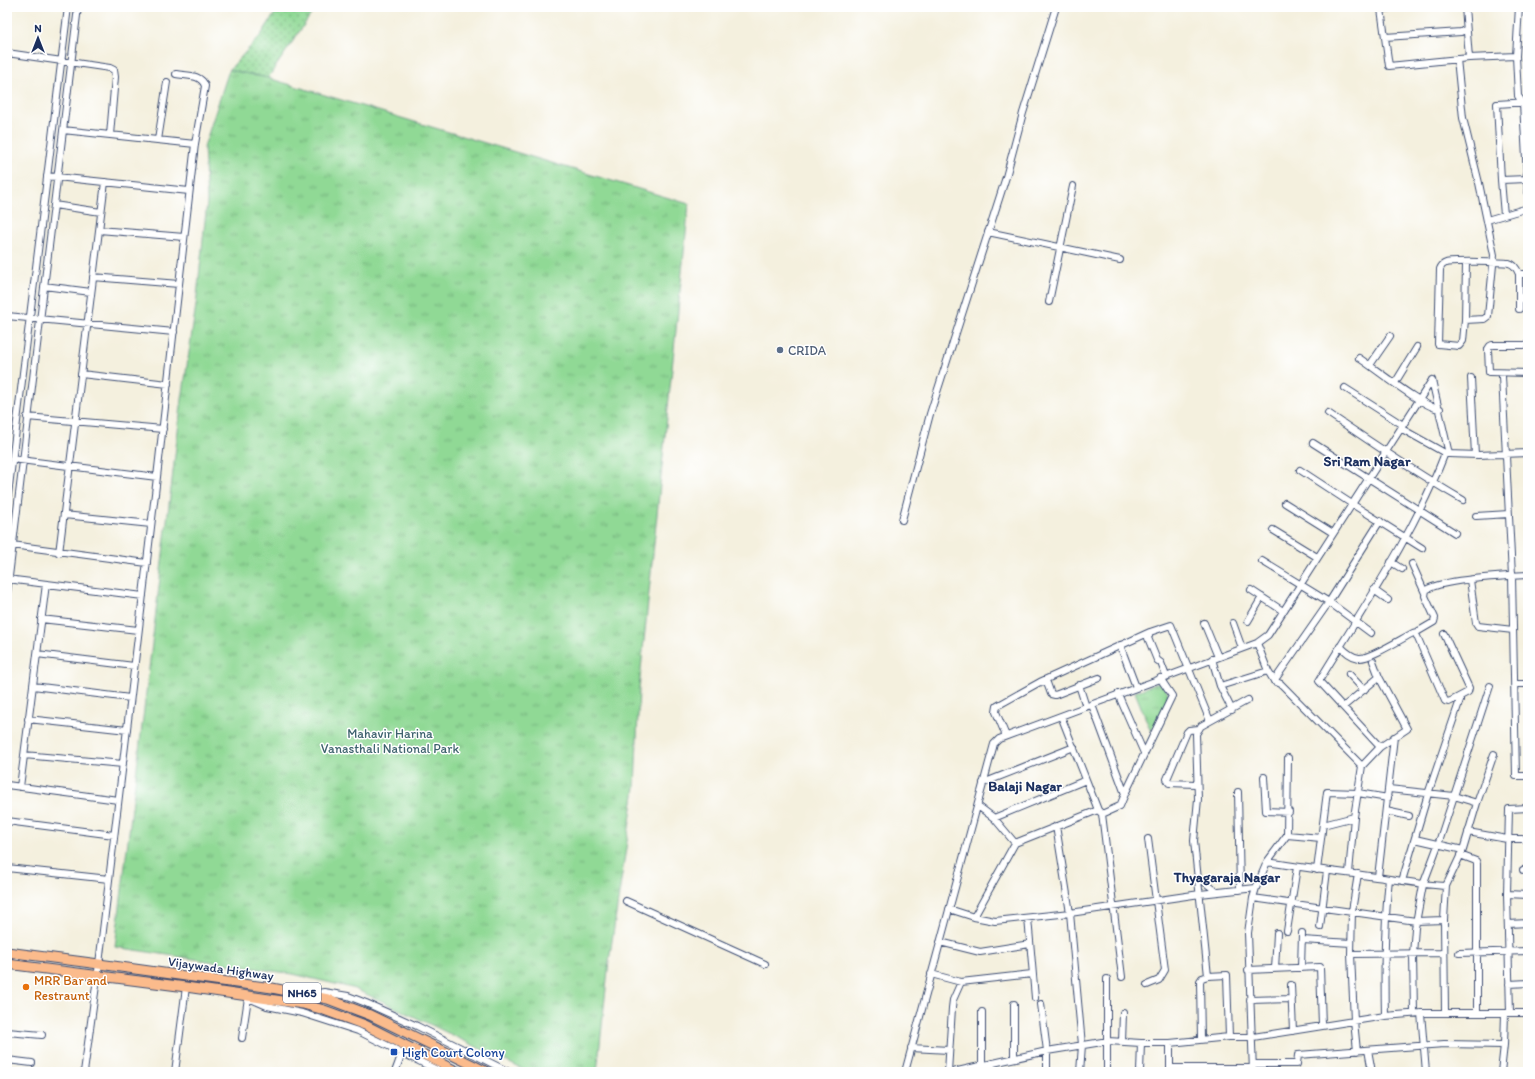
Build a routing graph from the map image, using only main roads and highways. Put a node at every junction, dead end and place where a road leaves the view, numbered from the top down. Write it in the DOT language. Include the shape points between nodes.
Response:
graph roads {
  1 [pos="7,952"];
  2 [pos="7,964"];
  3 [pos="458,1072"];
  4 [pos="487,1072"];
  1 -- 4 [label="highway, Vijaywada Highway / NH65" via="309,994 370,1015"];
  2 -- 3 [label="highway, Vijaywada Highway / NH65" via="288,1001 366,1025"];
}
